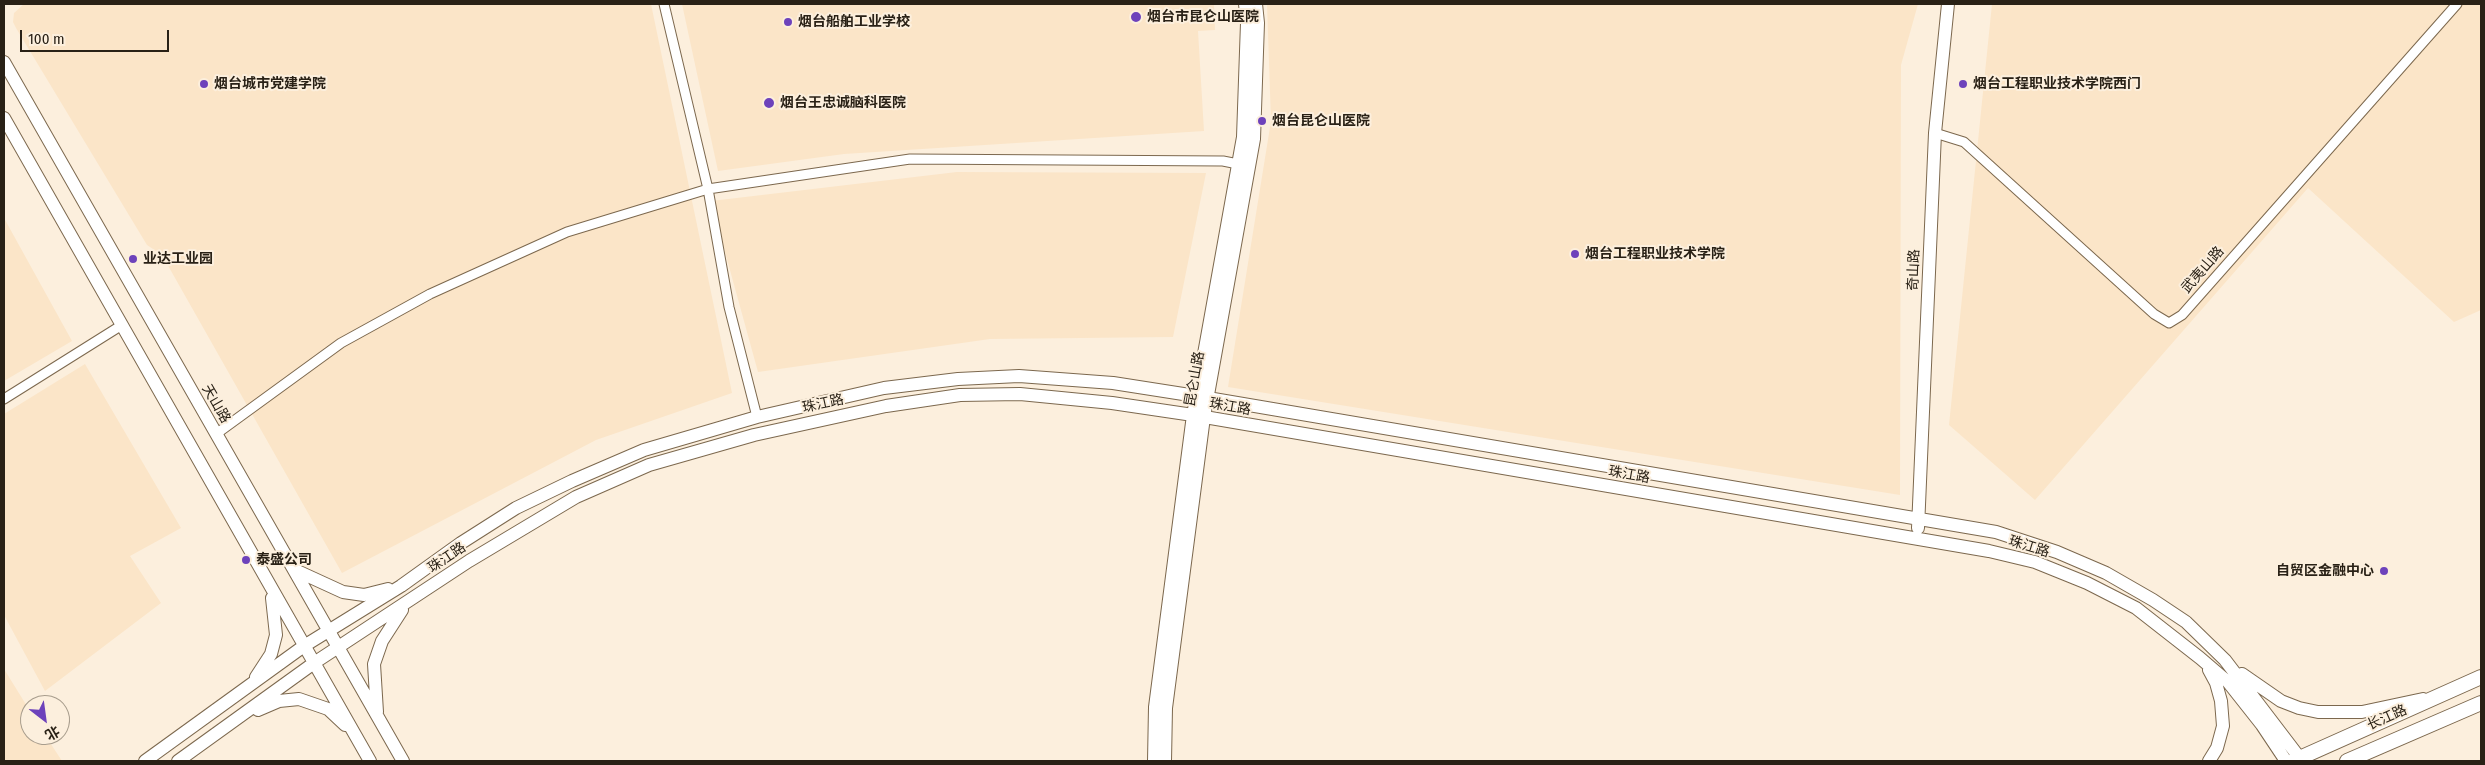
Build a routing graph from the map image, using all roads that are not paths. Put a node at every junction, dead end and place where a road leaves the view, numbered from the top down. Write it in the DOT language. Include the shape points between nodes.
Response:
graph roads {
  1 [pos="664,4"];
  2 [pos="1246,4"];
  3 [pos="1256,4"];
  4 [pos="1948,4"];
  5 [pos="2457,4"];
  6 [pos="4,62"];
  7 [pos="4,118"];
  8 [pos="1934,134"];
  9 [pos="1249,166"];
  10 [pos="708,189"];
  11 [pos="122,325"];
  12 [pos="1201,397"];
  13 [pos="4,399"];
  14 [pos="1198,416"];
  15 [pos="757,417"];
  16 [pos="216,434"];
  17 [pos="1918,521"];
  18 [pos="1917,539"];
  19 [pos="295,570"];
  20 [pos="270,586"];
  21 [pos="401,586"];
  22 [pos="410,601"];
  23 [pos="329,631"];
  24 [pos="304,646"];
  25 [pos="339,648"];
  26 [pos="2200,658"];
  27 [pos="2225,660"];
  28 [pos="314,663"];
  29 [pos="2481,677"];
  30 [pos="249,687"];
  31 [pos="2433,698"];
  32 [pos="2481,703"];
  33 [pos="378,720"];
  34 [pos="224,727"];
  35 [pos="354,733"];
  36 [pos="2298,760"];
  37 [pos="145,761"];
  38 [pos="178,761"];
  39 [pos="370,761"];
  40 [pos="403,761"];
  41 [pos="1154,761"];
  42 [pos="1165,761"];
  43 [pos="2209,761"];
  44 [pos="2286,761"];
  45 [pos="2348,761"];
  1 -- 10 [label="street"];
  2 -- 12 [label="main road, 昆仑山路" via="1243,137"];
  3 -- 9 [label="main road, 昆仑山路" via="1254,138"];
  4 -- 8 [label="main road, 奇山路"];
  5 -- 8 [label="street, 武夷山路" via="2182,314 2169,323 2154,314 1964,142"];
  6 -- 16 [label="main road, 天山路"];
  7 -- 11 [label="main road"];
  8 -- 17 [label="main road, 奇山路"];
  9 -- 10 [label="street" via="1223,161 910,159"];
  9 -- 12 [label="main road, 昆仑山路"];
  10 -- 15 [label="street" via="729,307"];
  10 -- 16 [label="street" via="567,232 430,294 341,343"];
  11 -- 13 [label="street"];
  11 -- 20 [label="main road"];
  12 -- 14 [label="main road, 昆仑山路"];
  12 -- 15 [label="main road" via="1112,384 1028,377 958,379 884,388"];
  12 -- 17 [label="main road"];
  14 -- 18 [label="main road, 珠江路"];
  14 -- 22 [label="main road, 珠江路" via="1020,394 960,395 886,406 754,435 649,465 576,497 469,561"];
  14 -- 41 [label="main road, 昆仑山路" via="1155,707"];
  14 -- 42 [label="main road, 昆仑山路" via="1166,708"];
  15 -- 21 [label="main road" via="644,450 572,481 516,508"];
  16 -- 19 [label="main road, 天山路"];
  17 -- 18 [label="main road, 奇山路"];
  17 -- 27 [label="main road" via="1996,532 2057,552 2106,573 2186,622"];
  18 -- 26 [label="main road, 珠江路" via="2035,562 2087,583 2136,608"];
  19 -- 21 [label="main road" via="343,592 364,595"];
  19 -- 23 [label="main road, 天山路"];
  20 -- 24 [label="main road"];
  20 -- 30 [label="main road" via="276,635 271,654"];
  21 -- 23 [label="main road"];
  22 -- 25 [label="main road, 珠江路"];
  22 -- 33 [label="main road" via="390,625 374,664"];
  23 -- 24 [label="main road"];
  23 -- 25 [label="main road, 天山路"];
  24 -- 28 [label="main road"];
  24 -- 30 [label="main road"];
  25 -- 28 [label="main road, 珠江路"];
  25 -- 33 [label="main road, 天山路"];
  26 -- 43 [label="main road" via="2216,683 2221,702 2223,726 2218,748"];
  26 -- 44 [label="main road, 珠江路" via="2228,682"];
  27 -- 31 [label="main road" via="2281,700 2318,712 2362,712"];
  27 -- 36 [label="main road"];
  28 -- 34 [label="main road, 珠江路"];
  28 -- 35 [label="main road"];
  29 -- 31 [label="main road, 长江路"];
  30 -- 37 [label="main road"];
  31 -- 36 [label="main road, 长江路"];
  32 -- 45 [label="main road, 长江路"];
  33 -- 40 [label="main road, 天山路"];
  34 -- 35 [label="main road" via="279,701 298,699 328,710"];
  34 -- 38 [label="main road, 珠江路"];
  35 -- 39 [label="main road"];
}
